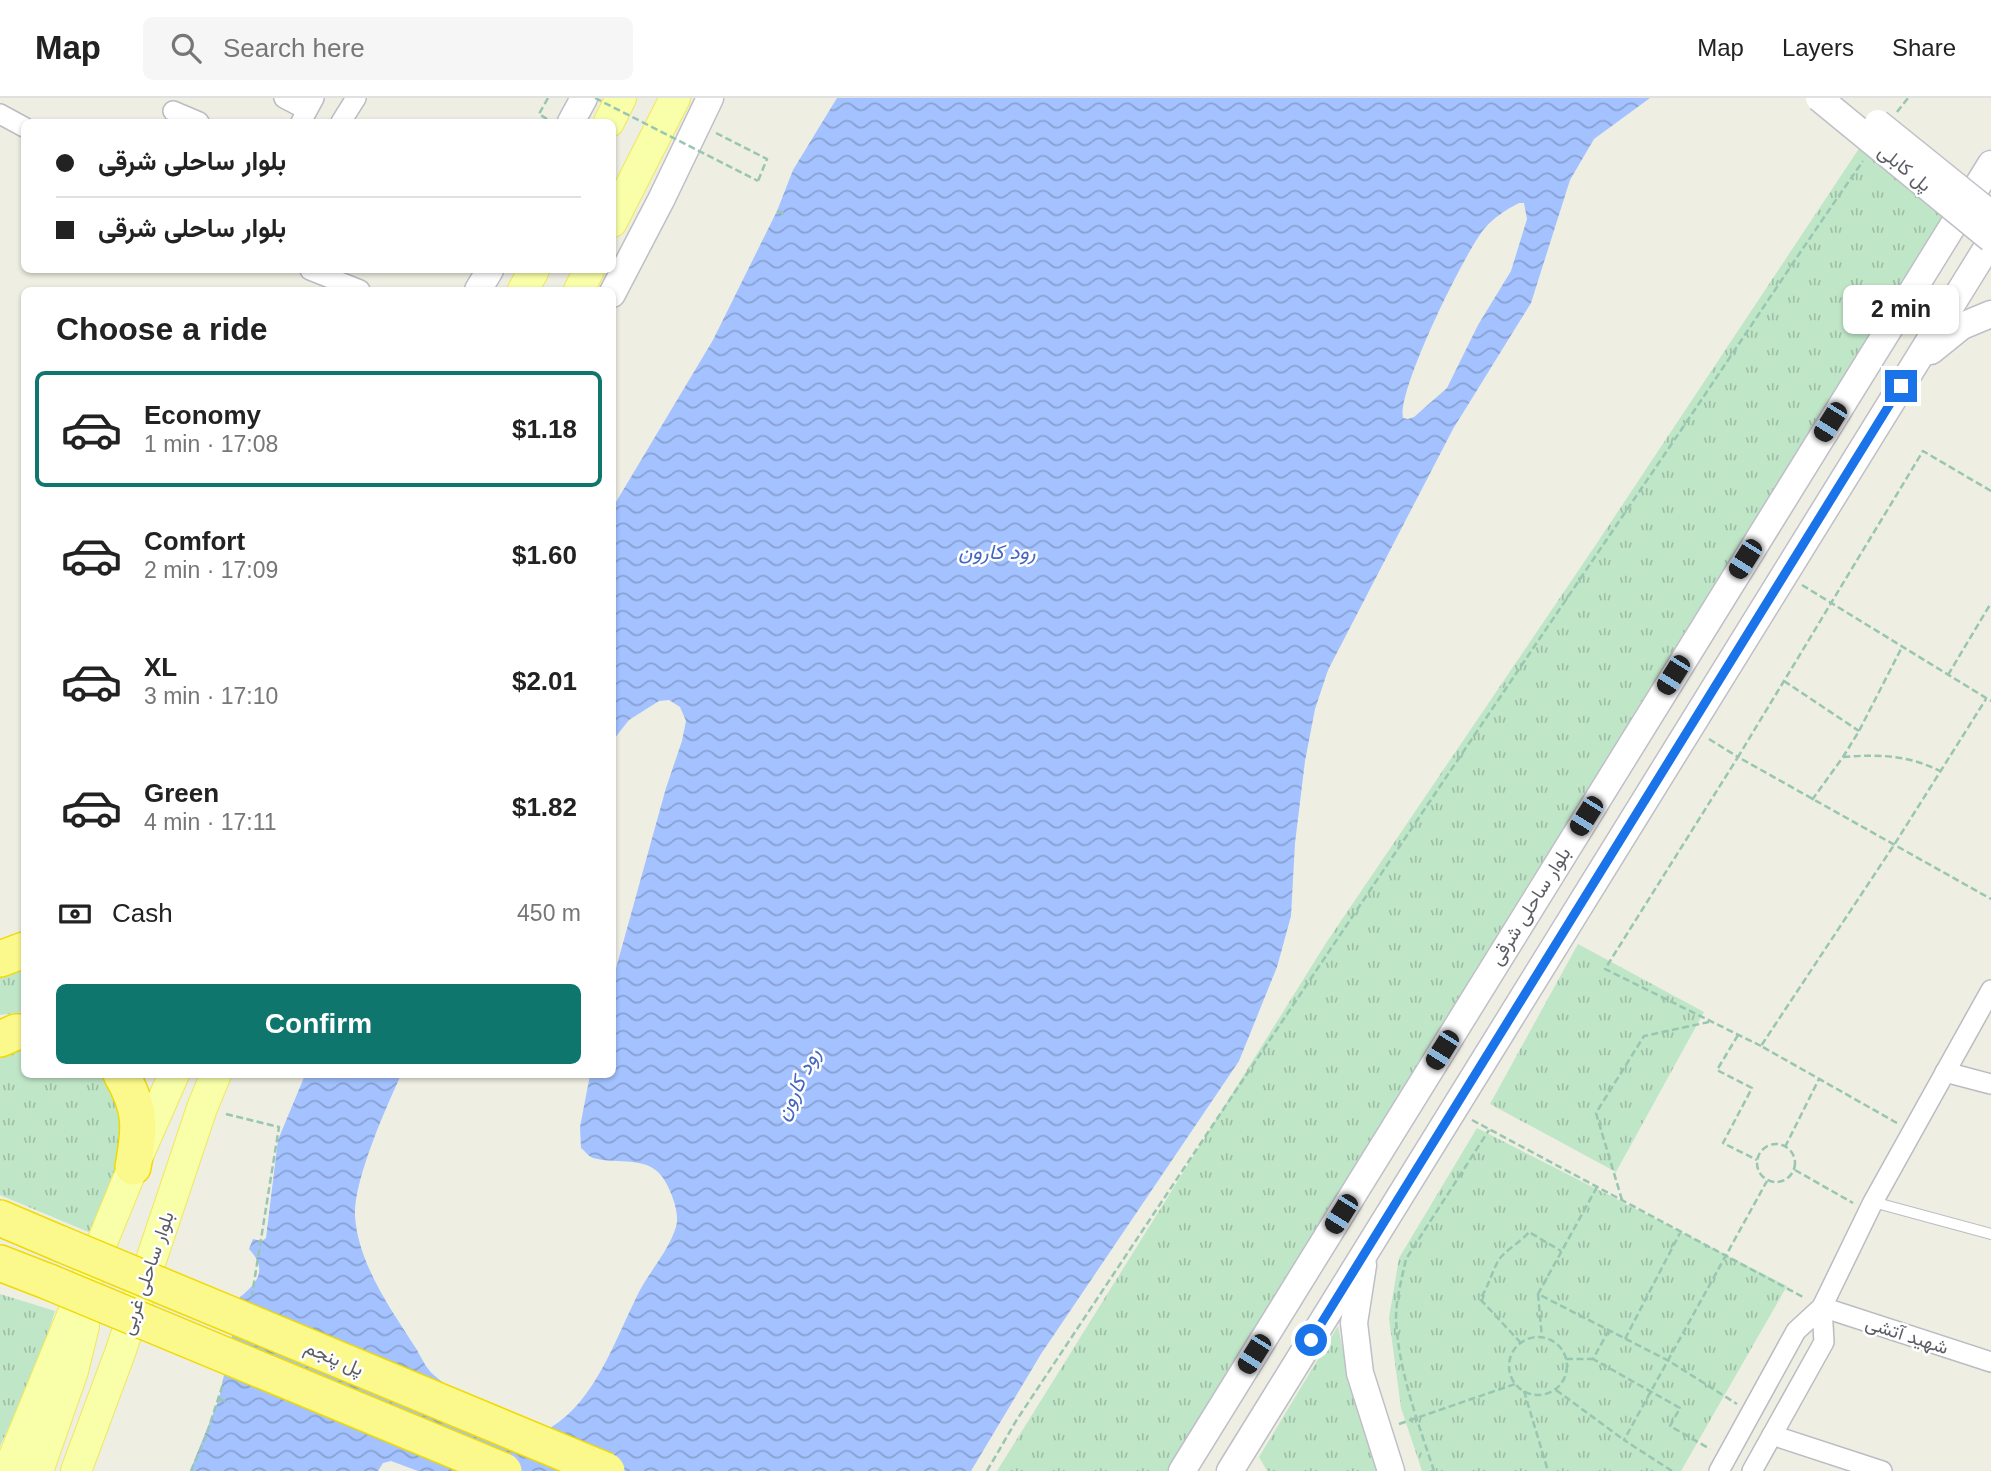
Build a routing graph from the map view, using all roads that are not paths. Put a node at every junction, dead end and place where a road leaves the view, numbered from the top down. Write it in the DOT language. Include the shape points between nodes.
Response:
graph roads {
  1 [pos="284,98"];
  2 [pos="356,98"];
  3 [pos="584,98"];
  4 [pos="621,98"];
  5 [pos="675,98"];
  6 [pos="710,98"];
  7 [pos="1819,98"];
  8 [pos="1846,98"];
  9 [pos="307,110"];
  10 [pos="173,111"];
  11 [pos="0,114"];
  12 [pos="191,119"];
  13 [pos="343,119"];
  14 [pos="573,119"];
  15 [pos="610,119"];
  16 [pos="21,125"];
  17 [pos="1991,164"];
  18 [pos="616,214"];
  19 [pos="1991,214"];
  20 [pos="1991,240"];
  21 [pos="318,273"];
  22 [pos="352,287"];
  23 [pos="616,287"];
  24 [pos="1991,314"];
  25 [pos="1916,363"];
  26 [pos="1716,605"];
  27 [pos="1750,629"];
  28 [pos="21,951"];
  29 [pos="0,959"];
  30 [pos="1991,990"];
  31 [pos="21,1031"];
  32 [pos="0,1039"];
  33 [pos="1945,1072"];
  34 [pos="123,1078"];
  35 [pos="172,1078"];
  36 [pos="214,1078"];
  37 [pos="1991,1084"];
  38 [pos="133,1167"];
  39 [pos="1870,1206"];
  40 [pos="0,1218"];
  41 [pos="111,1221"];
  42 [pos="1991,1234"];
  43 [pos="1365,1253"];
  44 [pos="0,1263"];
  45 [pos="1822,1307"];
  46 [pos="1991,1362"];
  47 [pos="1772,1435"];
  48 [pos="1723,1465"];
  49 [pos="8,1471"];
  50 [pos="38,1471"];
  51 [pos="76,1471"];
  52 [pos="504,1471"];
  53 [pos="607,1471"];
  54 [pos="1182,1471"];
  55 [pos="1230,1471"];
  56 [pos="1391,1471"];
  57 [pos="1752,1471"];
  58 [pos="1882,1471"];
  1 -- 9 [label="street"];
  2 -- 13 [label="street"];
  3 -- 14 [label="main road"];
  4 -- 15 [label="main road"];
  5 -- 18 [label="main road"];
  6 -- 23 [label="main road"];
  7 -- 20 [label="main road, پل کابلی, bridge"];
  8 -- 19 [label="main road, پل کابلی, bridge"];
  10 -- 12 [label="street"];
  11 -- 16 [label="street"];
  17 -- 26 [label="main road, بلوار ساحلی شرقی"];
  20 -- 25 [label="main road"];
  21 -- 22 [label="street"];
  24 -- 25 [label="main road" via="1962,326"];
  25 -- 27 [label="main road"];
  26 -- 27 [label="main road"];
  26 -- 54 [label="main road, بلوار ساحلی شرقی"];
  27 -- 43 [label="main road"];
  28 -- 29 [label="highway"];
  30 -- 33 [label="street"];
  31 -- 32 [label="highway"];
  33 -- 37 [label="street"];
  33 -- 39 [label="street"];
  34 -- 38 [label="highway" via="134,1096 140,1132"];
  35 -- 38 [label="main road"];
  36 -- 51 [label="main road, بلوار ساحلی غربی"];
  38 -- 41 [label="main road"];
  39 -- 42 [label="lane"];
  39 -- 45 [label="street"];
  40 -- 53 [label="highway, پل پنجم, bridge"];
  41 -- 49 [label="main road"];
  41 -- 50 [label="main road" via="73,1371"];
  43 -- 55 [label="main road"];
  43 -- 56 [label="main road" via="1354,1323 1360,1373"];
  44 -- 52 [label="highway, پل پنجم, bridge"];
  45 -- 46 [label="street, شهید آتشی"];
  45 -- 47 [label="street" via="1824,1342"];
  45 -- 48 [label="street" via="1796,1331"];
  47 -- 57 [label="street"];
  47 -- 58 [label="street"];
}
